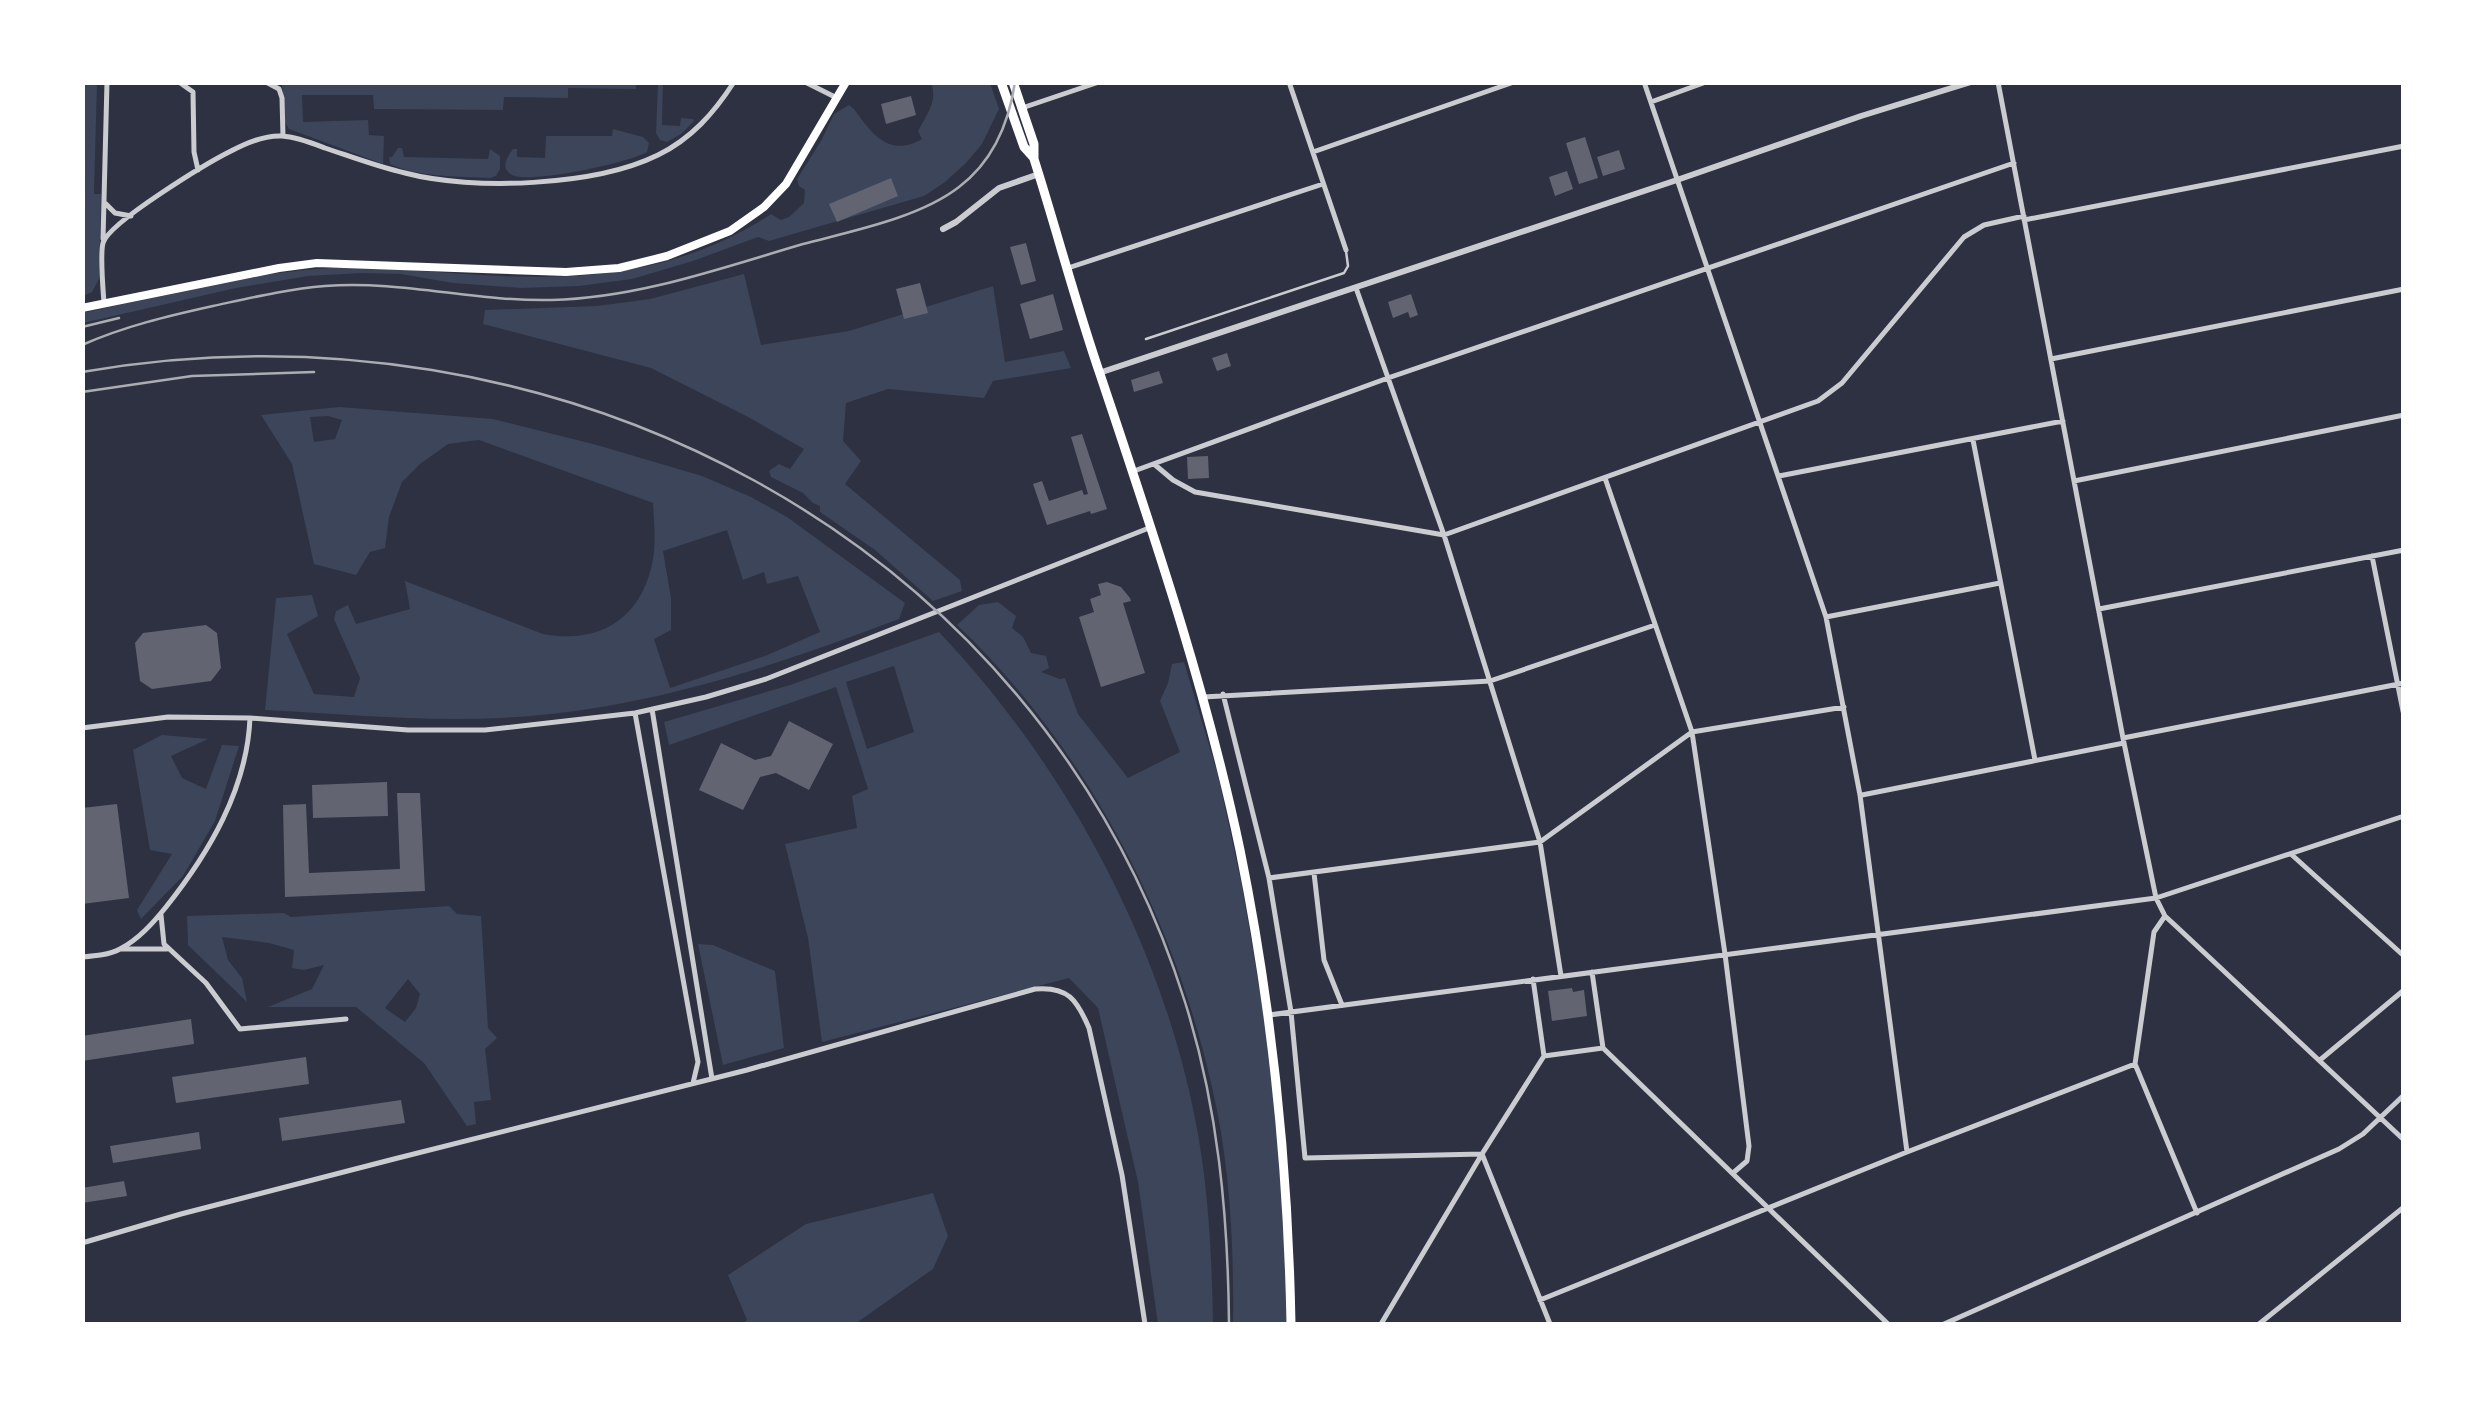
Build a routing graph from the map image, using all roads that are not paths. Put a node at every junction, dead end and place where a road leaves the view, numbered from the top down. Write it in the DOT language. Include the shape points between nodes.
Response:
graph roads {
  1 [pos="107,82"];
  2 [pos="179,82"];
  3 [pos="266,82"];
  4 [pos="734,82"];
  5 [pos="805,82"];
  6 [pos="846,82"];
  7 [pos="1001,82"];
  8 [pos="1013,82"];
  9 [pos="1099,82"];
  10 [pos="1288,82"];
  11 [pos="1514,82"];
  12 [pos="1644,82"];
  13 [pos="1706,82"];
  14 [pos="1971,82"];
  15 [pos="1998,82"];
  16 [pos="837,98"];
  17 [pos="1651,102"];
  18 [pos="1022,108"];
  19 [pos="283,136"];
  20 [pos="2404,146"];
  21 [pos="1313,152"];
  22 [pos="1034,159"];
  23 [pos="2014,163"];
  24 [pos="198,170"];
  25 [pos="1039,174"];
  26 [pos="1677,180"];
  27 [pos="1323,184"];
  28 [pos="104,202"];
  29 [pos="131,216"];
  30 [pos="2024,218"];
  31 [pos="943,229"];
  32 [pos="103,242"];
  33 [pos="1346,250"];
  34 [pos="1068,268"];
  35 [pos="1707,268"];
  36 [pos="1356,288"];
  37 [pos="2404,289"];
  38 [pos="104,304"];
  39 [pos="82,308"];
  40 [pos="1146,339"];
  41 [pos="2051,359"];
  42 [pos="1100,374"];
  43 [pos="1388,378"];
  44 [pos="2404,415"];
  45 [pos="2063,421"];
  46 [pos="1760,422"];
  47 [pos="1973,440"];
  48 [pos="1154,464"];
  49 [pos="1134,471"];
  50 [pos="1779,476"];
  51 [pos="1605,478"];
  52 [pos="2074,481"];
  53 [pos="1152,527"];
  54 [pos="1444,535"];
  55 [pos="2404,550"];
  56 [pos="2372,556"];
  57 [pos="2001,583"];
  58 [pos="2098,609"];
  59 [pos="1826,617"];
  60 [pos="1656,625"];
  61 [pos="1490,681"];
  62 [pos="2400,684"];
  63 [pos="1223,694"];
  64 [pos="1203,697"];
  65 [pos="1844,707"];
  66 [pos="652,709"];
  67 [pos="635,713"];
  68 [pos="2404,716"];
  69 [pos="250,718"];
  70 [pos="82,728"];
  71 [pos="1692,732"];
  72 [pos="2123,741"];
  73 [pos="660,756"];
  74 [pos="2036,760"];
  75 [pos="645,761"];
  76 [pos="1860,795"];
  77 [pos="2404,816"];
  78 [pos="1540,842"];
  79 [pos="2292,854"];
  80 [pos="1314,872"];
  81 [pos="1269,878"];
  82 [pos="2156,898"];
  83 [pos="161,912"];
  84 [pos="2166,916"];
  85 [pos="688,932"];
  86 [pos="677,934"];
  87 [pos="1880,934"];
  88 [pos="120,949"];
  89 [pos="168,949"];
  90 [pos="1725,954"];
  91 [pos="2404,956"];
  92 [pos="82,957"];
  93 [pos="1592,972"];
  94 [pos="1561,976"];
  95 [pos="1533,979"];
  96 [pos="2404,990"];
  97 [pos="1342,1006"];
  98 [pos="1291,1012"];
  99 [pos="1269,1015"];
  100 [pos="346,1019"];
  101 [pos="1603,1048"];
  102 [pos="1544,1056"];
  103 [pos="2320,1060"];
  104 [pos="2135,1064"];
  105 [pos="712,1079"];
  106 [pos="692,1085"];
  107 [pos="2404,1095"];
  108 [pos="2379,1117"];
  109 [pos="2404,1140"];
  110 [pos="1907,1152"];
  111 [pos="1482,1154"];
  112 [pos="1733,1174"];
  113 [pos="2404,1206"];
  114 [pos="1767,1208"];
  115 [pos="2197,1213"];
  116 [pos="82,1243"];
  117 [pos="1540,1300"];
  118 [pos="1145,1324"];
  119 [pos="1292,1324"];
  120 [pos="1381,1324"];
  121 [pos="1550,1324"];
  122 [pos="1888,1324"];
  123 [pos="1944,1324"];
  124 [pos="2258,1324"];
  1 -- 28 [label="street"];
  2 -- 24 [label="street" via="194,92"];
  3 -- 19 [label="street" via="282,98"];
  4 -- 19 [label="street" via="708,118 658,154 612,171 551,180 418,176"];
  5 -- 16 [label="street"];
  6 -- 16 [label="main road"];
  7 -- 22 [label="main road"];
  8 -- 18 [label="main road"];
  9 -- 18 [label="street"];
  10 -- 21 [label="street"];
  11 -- 21 [label="street"];
  12 -- 17 [label="street"];
  13 -- 17 [label="street"];
  14 -- 26 [label="street"];
  15 -- 23 [label="street"];
  16 -- 38 [label="main road" via="786,184 764,207 730,231 666,256 566,272 318,263"];
  17 -- 26 [label="street"];
  18 -- 22 [label="main road"];
  19 -- 24 [label="street" via="250,143"];
  20 -- 30 [label="street"];
  21 -- 27 [label="street"];
  22 -- 25 [label="main road"];
  23 -- 30 [label="street"];
  23 -- 35 [label="street"];
  24 -- 29 [label="street"];
  25 -- 31 [label="street" via="999,188"];
  25 -- 34 [label="main road"];
  26 -- 35 [label="street"];
  26 -- 36 [label="street"];
  27 -- 33 [label="street"];
  27 -- 34 [label="street"];
  28 -- 29 [label="street"];
  28 -- 32 [label="street"];
  29 -- 32 [label="street"];
  30 -- 41 [label="street"];
  30 -- 46 [label="street" via="1984,225 1964,237 1842,383 1806,407"];
  32 -- 38 [label="street"];
  33 -- 40 [label="lane" via="1344,274"];
  34 -- 42 [label="main road"];
  35 -- 43 [label="street"];
  35 -- 46 [label="street"];
  36 -- 42 [label="street"];
  36 -- 43 [label="street"];
  37 -- 41 [label="street"];
  38 -- 39 [label="main road"];
  41 -- 45 [label="street"];
  42 -- 49 [label="main road"];
  43 -- 48 [label="street"];
  43 -- 54 [label="street"];
  44 -- 52 [label="street"];
  45 -- 47 [label="street"];
  45 -- 52 [label="street"];
  46 -- 50 [label="street"];
  46 -- 51 [label="street"];
  47 -- 50 [label="street"];
  47 -- 57 [label="street"];
  48 -- 49 [label="street"];
  48 -- 54 [label="street" via="1195,492"];
  49 -- 53 [label="main road"];
  50 -- 59 [label="street"];
  51 -- 54 [label="street"];
  51 -- 60 [label="street"];
  52 -- 58 [label="street"];
  53 -- 64 [label="main road"];
  53 -- 66 [label="street" via="766,679"];
  54 -- 61 [label="street"];
  55 -- 56 [label="street"];
  56 -- 58 [label="street"];
  56 -- 62 [label="street"];
  57 -- 59 [label="street"];
  57 -- 74 [label="street"];
  58 -- 72 [label="street"];
  59 -- 65 [label="street"];
  60 -- 61 [label="street"];
  60 -- 71 [label="street"];
  61 -- 63 [label="street"];
  61 -- 78 [label="street"];
  62 -- 68 [label="street"];
  62 -- 72 [label="street"];
  63 -- 64 [label="street"];
  63 -- 81 [label="street"];
  64 -- 99 [label="main road" via="1239,845"];
  65 -- 71 [label="street"];
  65 -- 76 [label="street"];
  66 -- 67 [label="street"];
  66 -- 73 [label="street"];
  67 -- 69 [label="street" via="452,732"];
  67 -- 75 [label="street"];
  69 -- 70 [label="street" via="168,717"];
  69 -- 83 [label="street" via="220,827"];
  71 -- 78 [label="street"];
  71 -- 90 [label="street"];
  72 -- 74 [label="street"];
  72 -- 82 [label="street"];
  73 -- 75 [label="street"];
  73 -- 85 [label="street"];
  74 -- 76 [label="street"];
  75 -- 86 [label="street"];
  76 -- 87 [label="street"];
  77 -- 79 [label="street"];
  78 -- 80 [label="street"];
  78 -- 94 [label="street"];
  79 -- 82 [label="street"];
  79 -- 91 [label="street"];
  80 -- 81 [label="street"];
  80 -- 97 [label="street" via="1324,960"];
  81 -- 98 [label="street"];
  82 -- 84 [label="street"];
  82 -- 87 [label="street"];
  83 -- 88 [label="street"];
  83 -- 89 [label="street"];
  84 -- 103 [label="street"];
  84 -- 104 [label="street" via="2154,932"];
  85 -- 86 [label="street"];
  85 -- 105 [label="street"];
  86 -- 106 [label="street" via="698,1062"];
  87 -- 90 [label="street"];
  87 -- 110 [label="street"];
  88 -- 89 [label="street"];
  88 -- 92 [label="street"];
  89 -- 100 [label="street" via="206,983 240,1029"];
  90 -- 93 [label="street"];
  90 -- 112 [label="street" via="1749,1146"];
  93 -- 94 [label="street"];
  93 -- 101 [label="street"];
  94 -- 95 [label="street"];
  95 -- 97 [label="street"];
  95 -- 102 [label="street"];
  96 -- 103 [label="street"];
  97 -- 98 [label="street"];
  98 -- 99 [label="street"];
  98 -- 111 [label="street" via="1306,1158"];
  99 -- 119 [label="main road" via="1286,1172"];
  101 -- 102 [label="street"];
  101 -- 112 [label="street"];
  102 -- 111 [label="street"];
  103 -- 108 [label="street"];
  104 -- 110 [label="street"];
  104 -- 115 [label="street"];
  105 -- 106 [label="street"];
  105 -- 118 [label="street" via="1035,989 1072,997 1088,1028 1118,1157"];
  106 -- 116 [label="street"];
  107 -- 108 [label="street"];
  108 -- 109 [label="street"];
  108 -- 115 [label="street" via="2347,1144"];
  110 -- 114 [label="street"];
  111 -- 117 [label="street"];
  111 -- 120 [label="street"];
  112 -- 114 [label="street"];
  113 -- 124 [label="street"];
  114 -- 117 [label="street"];
  114 -- 122 [label="street"];
  115 -- 123 [label="street"];
  117 -- 121 [label="street"];
}
